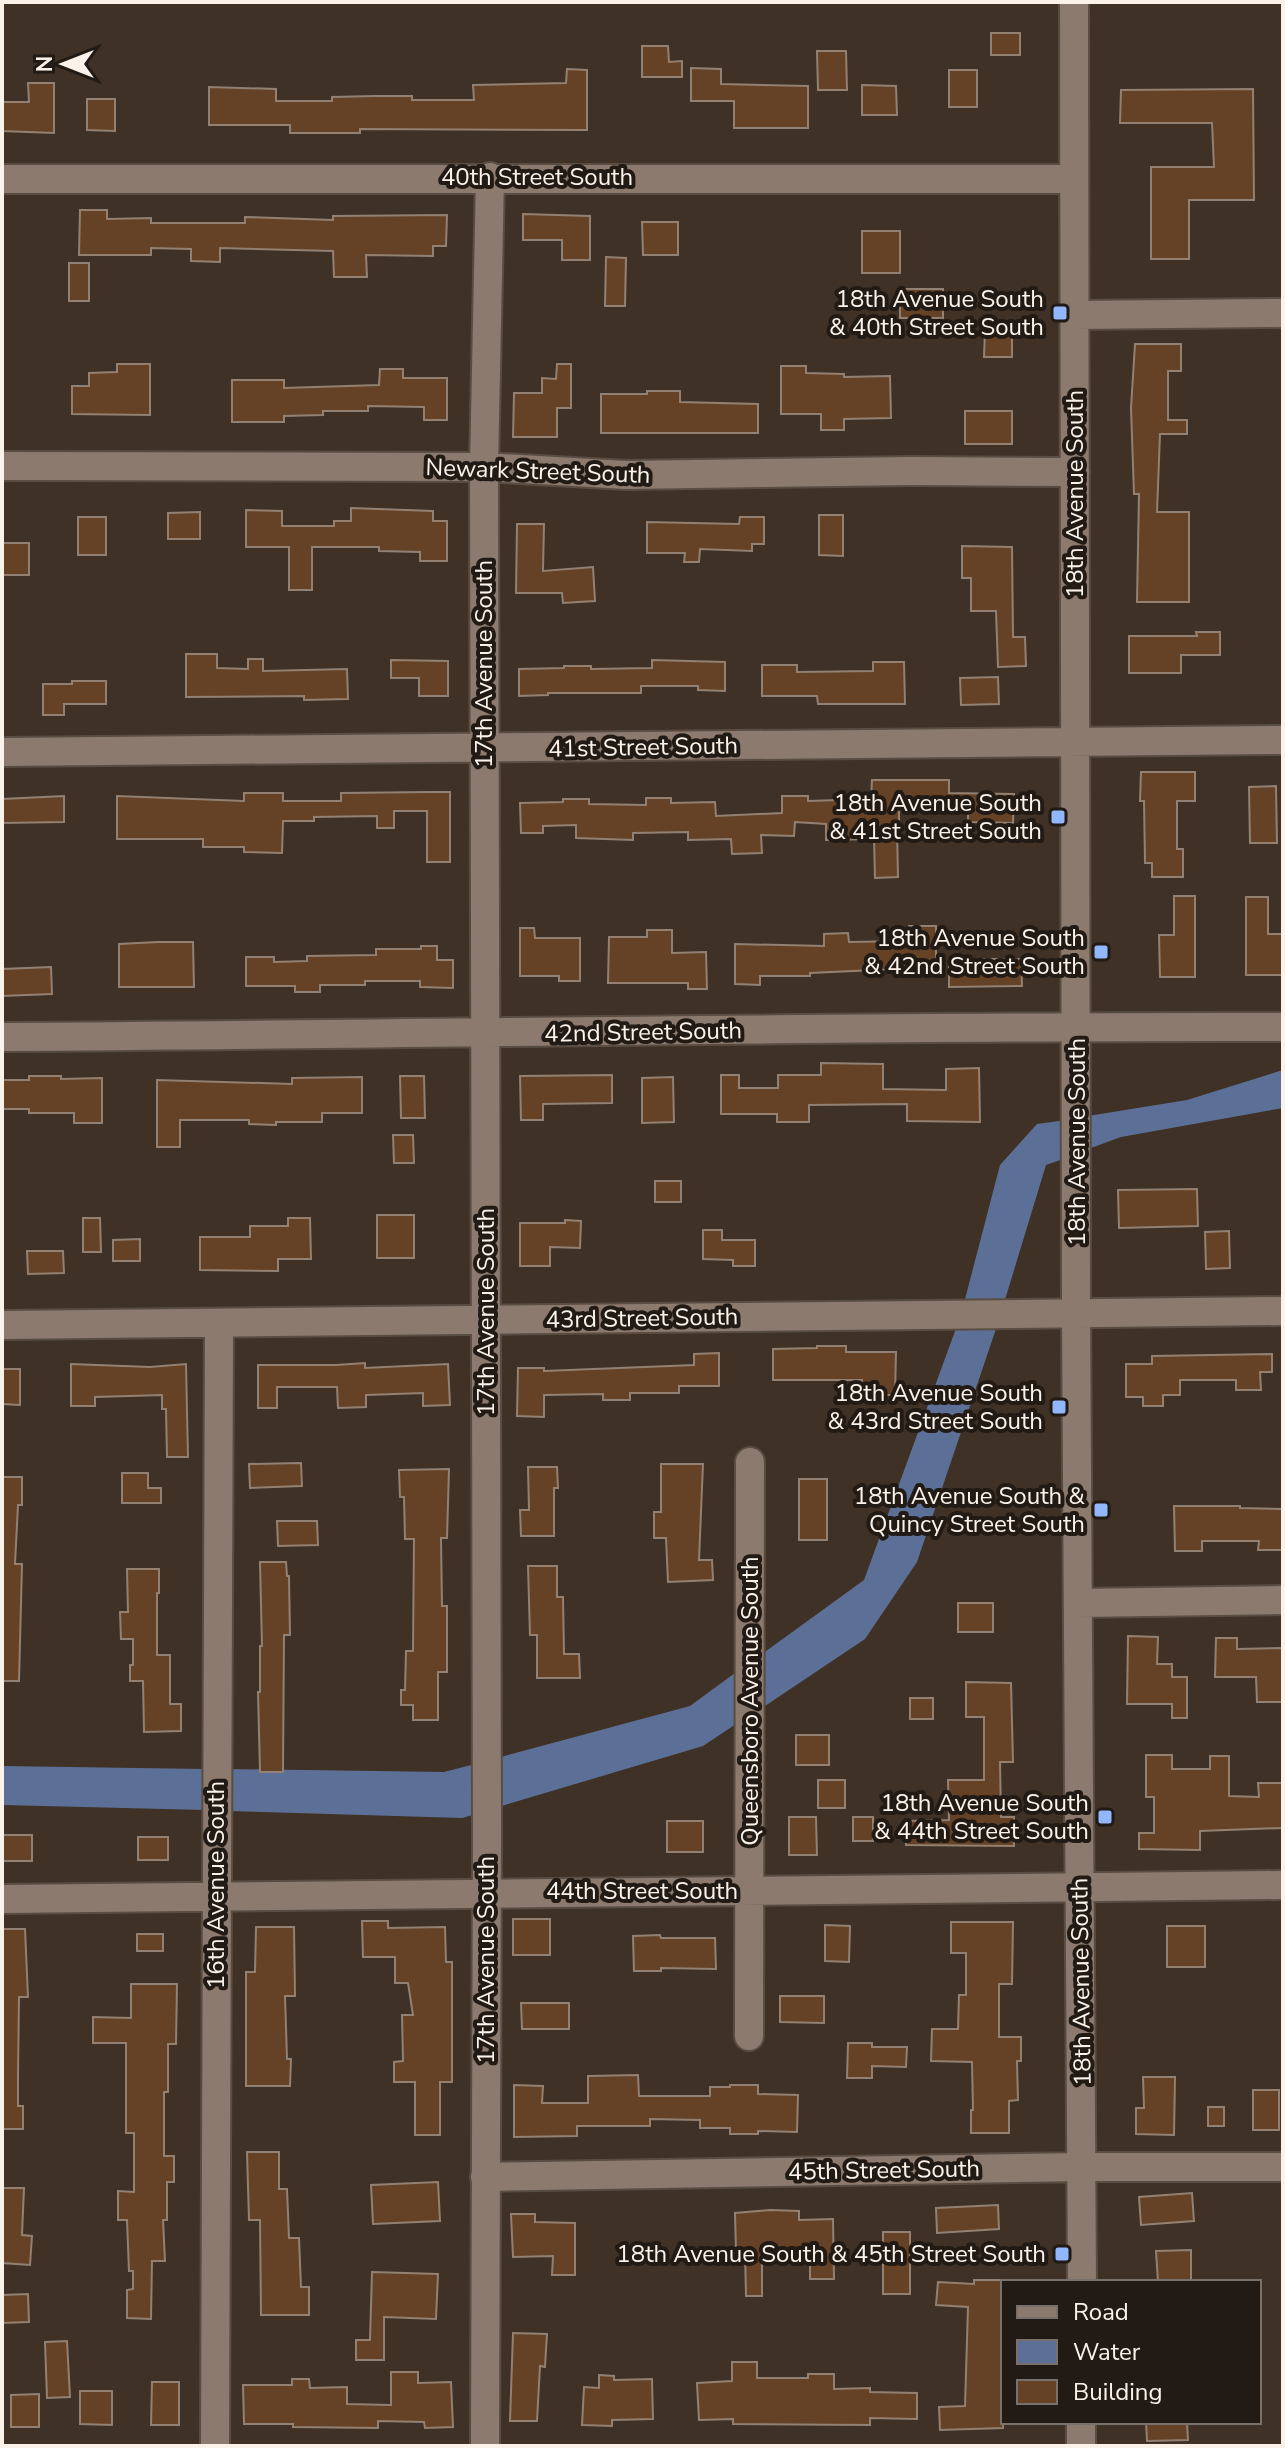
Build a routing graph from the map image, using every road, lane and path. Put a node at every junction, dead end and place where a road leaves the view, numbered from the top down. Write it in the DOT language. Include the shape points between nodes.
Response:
graph roads {
  1 [pos="1074,2"];
  2 [pos="490,177"];
  3 [pos="2,179"];
  4 [pos="1073,179"];
  5 [pos="1283,313"];
  6 [pos="1074,315"];
  7 [pos="2,466"];
  8 [pos="484,467"];
  9 [pos="1075,472"];
  10 [pos="1283,740"];
  11 [pos="1076,742"];
  12 [pos="484,749"];
  13 [pos="2,752"];
  14 [pos="1076,1026"];
  15 [pos="1283,1027"];
  16 [pos="486,1034"];
  17 [pos="2,1037"];
  18 [pos="1283,1311"];
  19 [pos="1076,1312"];
  20 [pos="485,1320"];
  21 [pos="2,1325"];
  22 [pos="219,1325"];
  23 [pos="750,1462"];
  24 [pos="1283,1600"];
  25 [pos="1079,1603"];
  26 [pos="1080,1885"];
  27 [pos="1283,1885"];
  28 [pos="750,1891"];
  29 [pos="485,1892"];
  30 [pos="216,1896"];
  31 [pos="2,1899"];
  32 [pos="749,2036"];
  33 [pos="1083,2167"];
  34 [pos="1283,2167"];
  35 [pos="485,2177"];
  36 [pos="1082,2280"];
  37 [pos="1081,2424"];
  38 [pos="215,2446"];
  39 [pos="485,2446"];
  40 [pos="1081,2446"];
  1 -- 4 [label="street, 18th Avenue South"];
  2 -- 3 [label="street, 40th Street South"];
  2 -- 4 [label="street, 40th Street South"];
  2 -- 8 [label="street, 17th Avenue South"];
  4 -- 6 [label="street, 18th Avenue South"];
  5 -- 6 [label="street"];
  6 -- 9 [label="street, 18th Avenue South"];
  7 -- 8 [label="street, Newark Street South"];
  8 -- 9 [label="street, Newark Street South" via="626,475"];
  8 -- 12 [label="street, 17th Avenue South"];
  9 -- 11 [label="street, 18th Avenue South"];
  10 -- 11 [label="street, 41st Street South"];
  11 -- 12 [label="street, 41st Street South"];
  11 -- 14 [label="street, 18th Avenue South"];
  12 -- 13 [label="street, 41st Street South"];
  12 -- 16 [label="street, 17th Avenue South"];
  14 -- 15 [label="street, 42nd Street South"];
  14 -- 16 [label="street, 42nd Street South"];
  14 -- 19 [label="street, 18th Avenue South"];
  16 -- 17 [label="street, 42nd Street South"];
  16 -- 20 [label="street, 17th Avenue South"];
  18 -- 19 [label="street, 43rd Street South"];
  19 -- 20 [label="street, 43rd Street South"];
  19 -- 25 [label="street, 18th Avenue South"];
  20 -- 22 [label="street, 43rd Street South"];
  20 -- 29 [label="street, 17th Avenue South"];
  21 -- 22 [label="street, 43rd Street South"];
  22 -- 30 [label="street, 16th Avenue South"];
  23 -- 28 [label="street, Queensboro Avenue South"];
  24 -- 25 [label="street"];
  25 -- 26 [label="street, 18th Avenue South"];
  26 -- 27 [label="street, 44th Street South"];
  26 -- 28 [label="street, 44th Street South"];
  26 -- 33 [label="street, 18th Avenue South"];
  28 -- 29 [label="street, 44th Street South"];
  28 -- 32 [label="street, Queensboro Avenue South"];
  29 -- 30 [label="street, 44th Street South"];
  29 -- 35 [label="street, 17th Avenue South"];
  30 -- 31 [label="street, 44th Street South"];
  30 -- 38 [label="street, 16th Avenue South"];
  33 -- 34 [label="street, 45th Street South"];
  33 -- 35 [label="street, 45th Street South"];
  33 -- 36 [label="street, 18th Avenue South"];
  35 -- 39 [label="street, 17th Avenue South"];
  37 -- 40 [label="street"];
}
